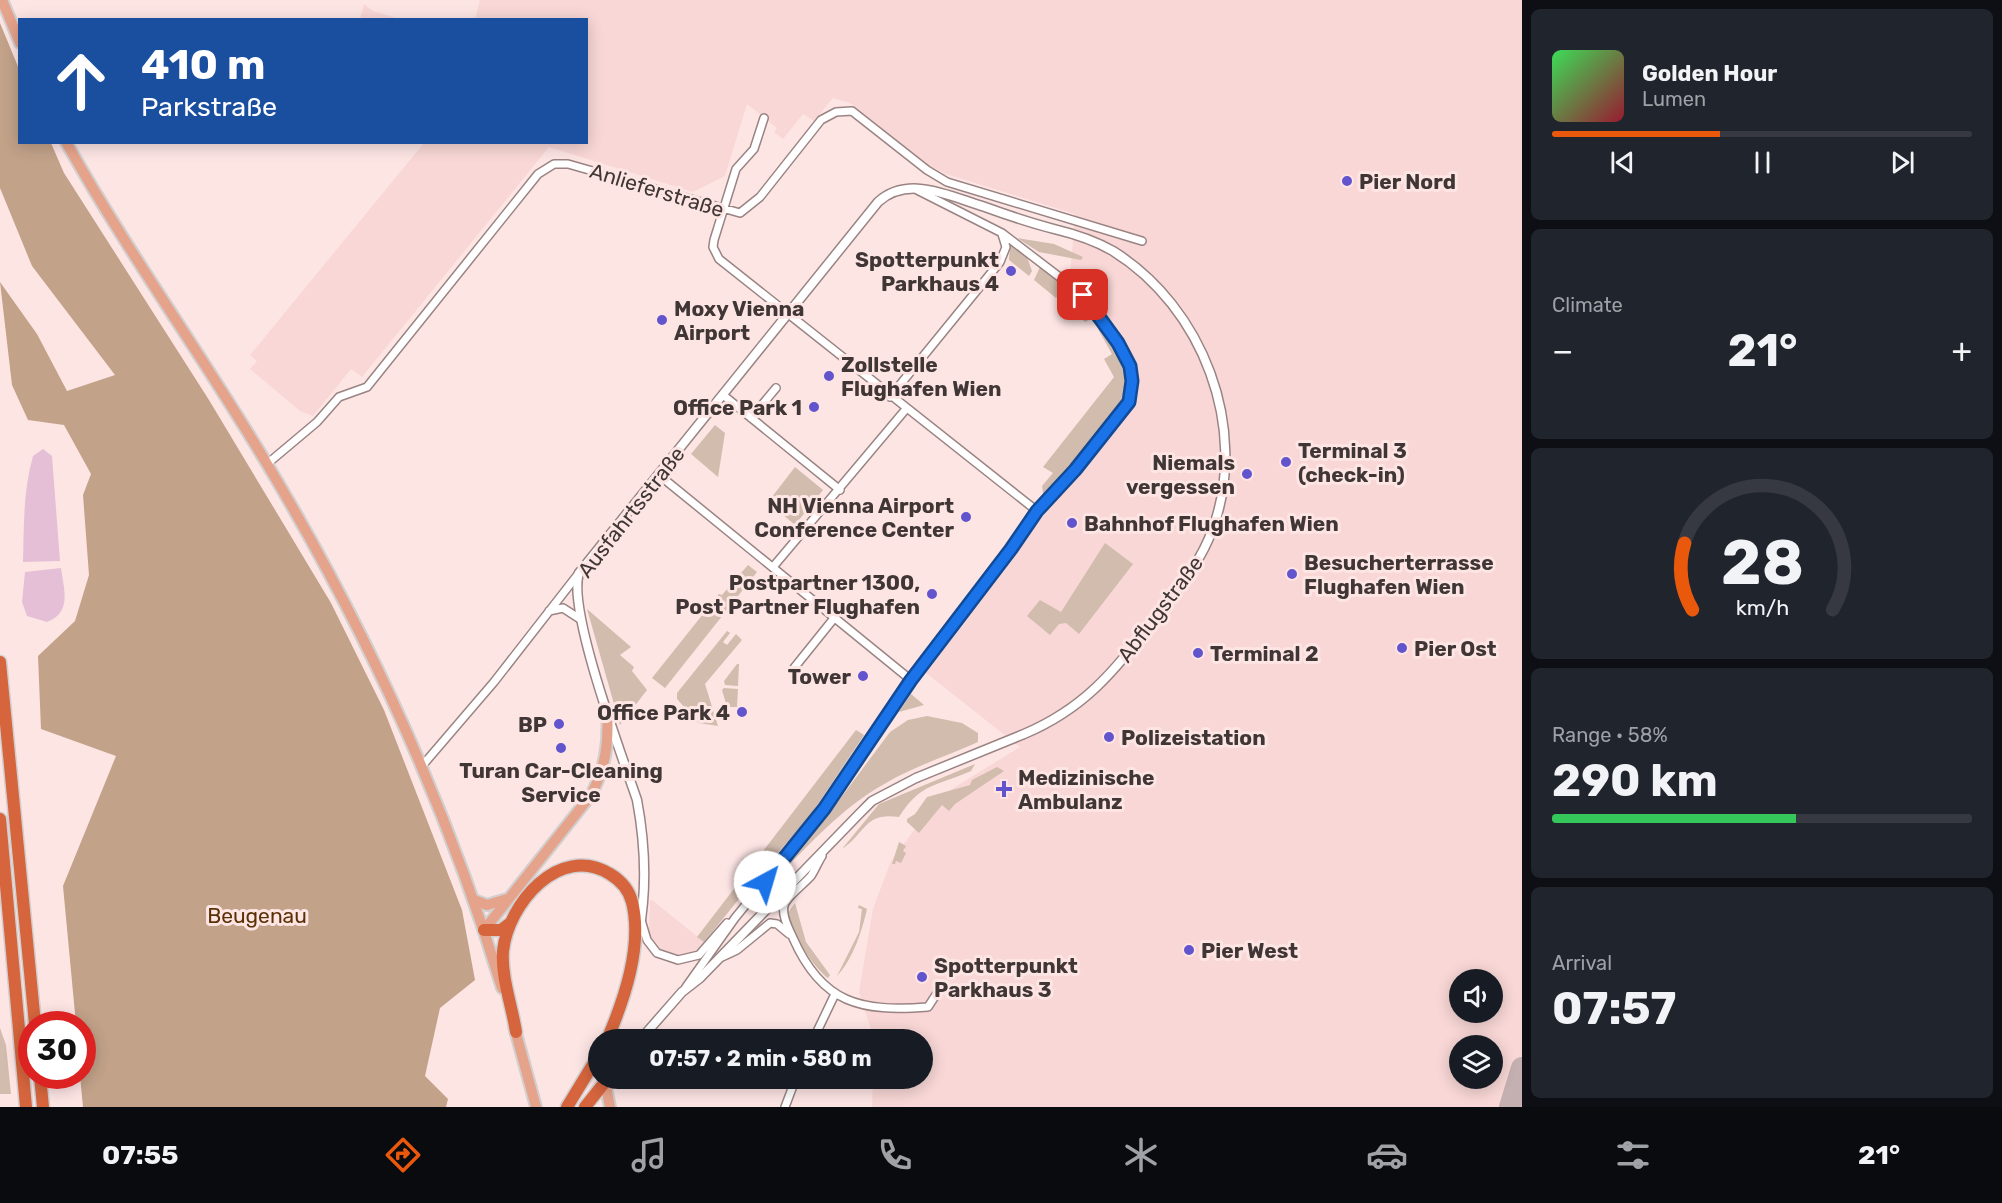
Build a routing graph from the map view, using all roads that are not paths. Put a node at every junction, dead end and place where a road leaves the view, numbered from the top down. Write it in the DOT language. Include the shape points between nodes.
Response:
graph roads {
  1 [pos="2,0"];
  2 [pos="18,38"];
  3 [pos="764,118"];
  4 [pos="67,144"];
  5 [pos="915,189"];
  6 [pos="723,210"];
  7 [pos="1002,233"];
  8 [pos="1142,241"];
  9 [pos="787,313"];
  10 [pos="776,388"];
  11 [pos="723,395"];
  12 [pos="890,397"];
  13 [pos="906,409"];
  14 [pos="751,418"];
  15 [pos="267,464"];
  16 [pos="658,475"];
  17 [pos="840,490"];
  18 [pos="1037,511"];
  19 [pos="773,567"];
  20 [pos="579,573"];
  21 [pos="547,612"];
  22 [pos="835,617"];
  23 [pos="580,619"];
  24 [pos="0,662"];
  25 [pos="794,668"];
  26 [pos="911,680"];
  27 [pos="607,710"];
  28 [pos="422,766"];
  29 [pos="0,819"];
  30 [pos="824,850"];
  31 [pos="507,898"];
  32 [pos="474,900"];
  33 [pos="735,918"];
  34 [pos="641,920"];
  35 [pos="509,924"];
  36 [pos="484,930"];
  37 [pos="793,940"];
  38 [pos="717,960"];
  39 [pos="631,964"];
  40 [pos="941,987"];
  41 [pos="682,992"];
  42 [pos="835,994"];
  43 [pos="34,1011"];
  44 [pos="610,1029"];
  45 [pos="650,1029"];
  46 [pos="818,1029"];
  47 [pos="516,1032"];
  48 [pos="588,1072"];
  49 [pos="41,1089"];
  50 [pos="600,1089"];
  51 [pos="608,1089"];
  52 [pos="791,1089"];
  53 [pos="536,1106"];
  54 [pos="26,1107"];
  55 [pos="43,1107"];
  56 [pos="567,1107"];
  57 [pos="585,1107"];
  58 [pos="610,1107"];
  59 [pos="784,1107"];
  1 -- 2 [label="main road"];
  3 -- 6 [label="street" via="754,149 736,169"];
  4 -- 15 [label="main road" via="132,255"];
  5 -- 7 [label="street"];
  5 -- 9 [label="street, Ausfahrtsstraße" via="894,191 878,202"];
  5 -- 30 [label="street, Abflugstraße, bridge" via="937,191 1084,237 1136,267 1166,297 1196,343 1212,377 1226,450 1222,495 1197,565 1114,671 1073,709 872,801"];
  6 -- 8 [label="street, Anlieferstraße" via="744,212 829,114 852,111 947,182"];
  6 -- 9 [label="street" via="713,246 719,259"];
  6 -- 15 [label="street, Anlieferstraße" via="568,164 554,164 538,174 367,387 339,396 317,422"];
  7 -- 12 [label="street" via="1006,247 1000,262"];
  7 -- 18 [label="street" via="1083,295 1106,324 1130,366 1132,381 1129,402"];
  9 -- 11 [label="street, Ausfahrtsstraße"];
  9 -- 12 [label="street"];
  10 -- 14 [label="street"];
  11 -- 14 [label="street"];
  11 -- 16 [label="street, Ausfahrtsstraße"];
  12 -- 13 [label="street"];
  13 -- 17 [label="street"];
  13 -- 18 [label="street"];
  14 -- 17 [label="street"];
  15 -- 28 [label="main road" via="365,645"];
  16 -- 19 [label="street"];
  16 -- 20 [label="street, Ausfahrtsstraße"];
  17 -- 19 [label="street"];
  18 -- 26 [label="street"];
  19 -- 22 [label="street"];
  20 -- 21 [label="street"];
  20 -- 23 [label="street, Ausfahrtsstraße" via="575,587"];
  21 -- 23 [label="street" via="563,608"];
  21 -- 28 [label="street"];
  22 -- 25 [label="street"];
  22 -- 26 [label="street"];
  23 -- 27 [label="street, Ausfahrtsstraße"];
  24 -- 43 [label="highway"];
  26 -- 33 [label="street" via="824,809"];
  27 -- 31 [label="main road" via="606,758 600,779"];
  27 -- 34 [label="street, Ausfahrtsstraße" via="642,827"];
  28 -- 32 [label="main road"];
  29 -- 54 [label="highway"];
  30 -- 37 [label="street" via="812,875 784,904"];
  30 -- 38 [label="street, Abflugstraße"];
  31 -- 32 [label="main road" via="487,905"];
  31 -- 36 [label="main road"];
  32 -- 36 [label="main road"];
  33 -- 34 [label="street" via="699,955 678,960 657,953 647,940"];
  33 -- 41 [label="street"];
  34 -- 39 [label="street, Ausfahrtsstraße"];
  35 -- 36 [label="highway" via="501,930"];
  35 -- 39 [label="highway" via="522,900 550,875 577,866 603,870 625,886 632,901"];
  35 -- 47 [label="highway" via="503,965"];
  36 -- 47 [label="main road"];
  37 -- 38 [label="street" via="783,928 770,923 737,950"];
  37 -- 42 [label="street" via="814,976"];
  38 -- 41 [label="street, Abflugstraße"];
  39 -- 44 [label="highway"];
  40 -- 42 [label="street" via="928,1006 901,1009 876,1008"];
  41 -- 45 [label="street, Abflugstraße"];
  42 -- 46 [label="street"];
  47 -- 53 [label="main road"];
  48 -- 56 [label="highway"];
  49 -- 55 [label="highway"];
  50 -- 57 [label="highway"];
  51 -- 58 [label="main road"];
  52 -- 59 [label="street"];
}
